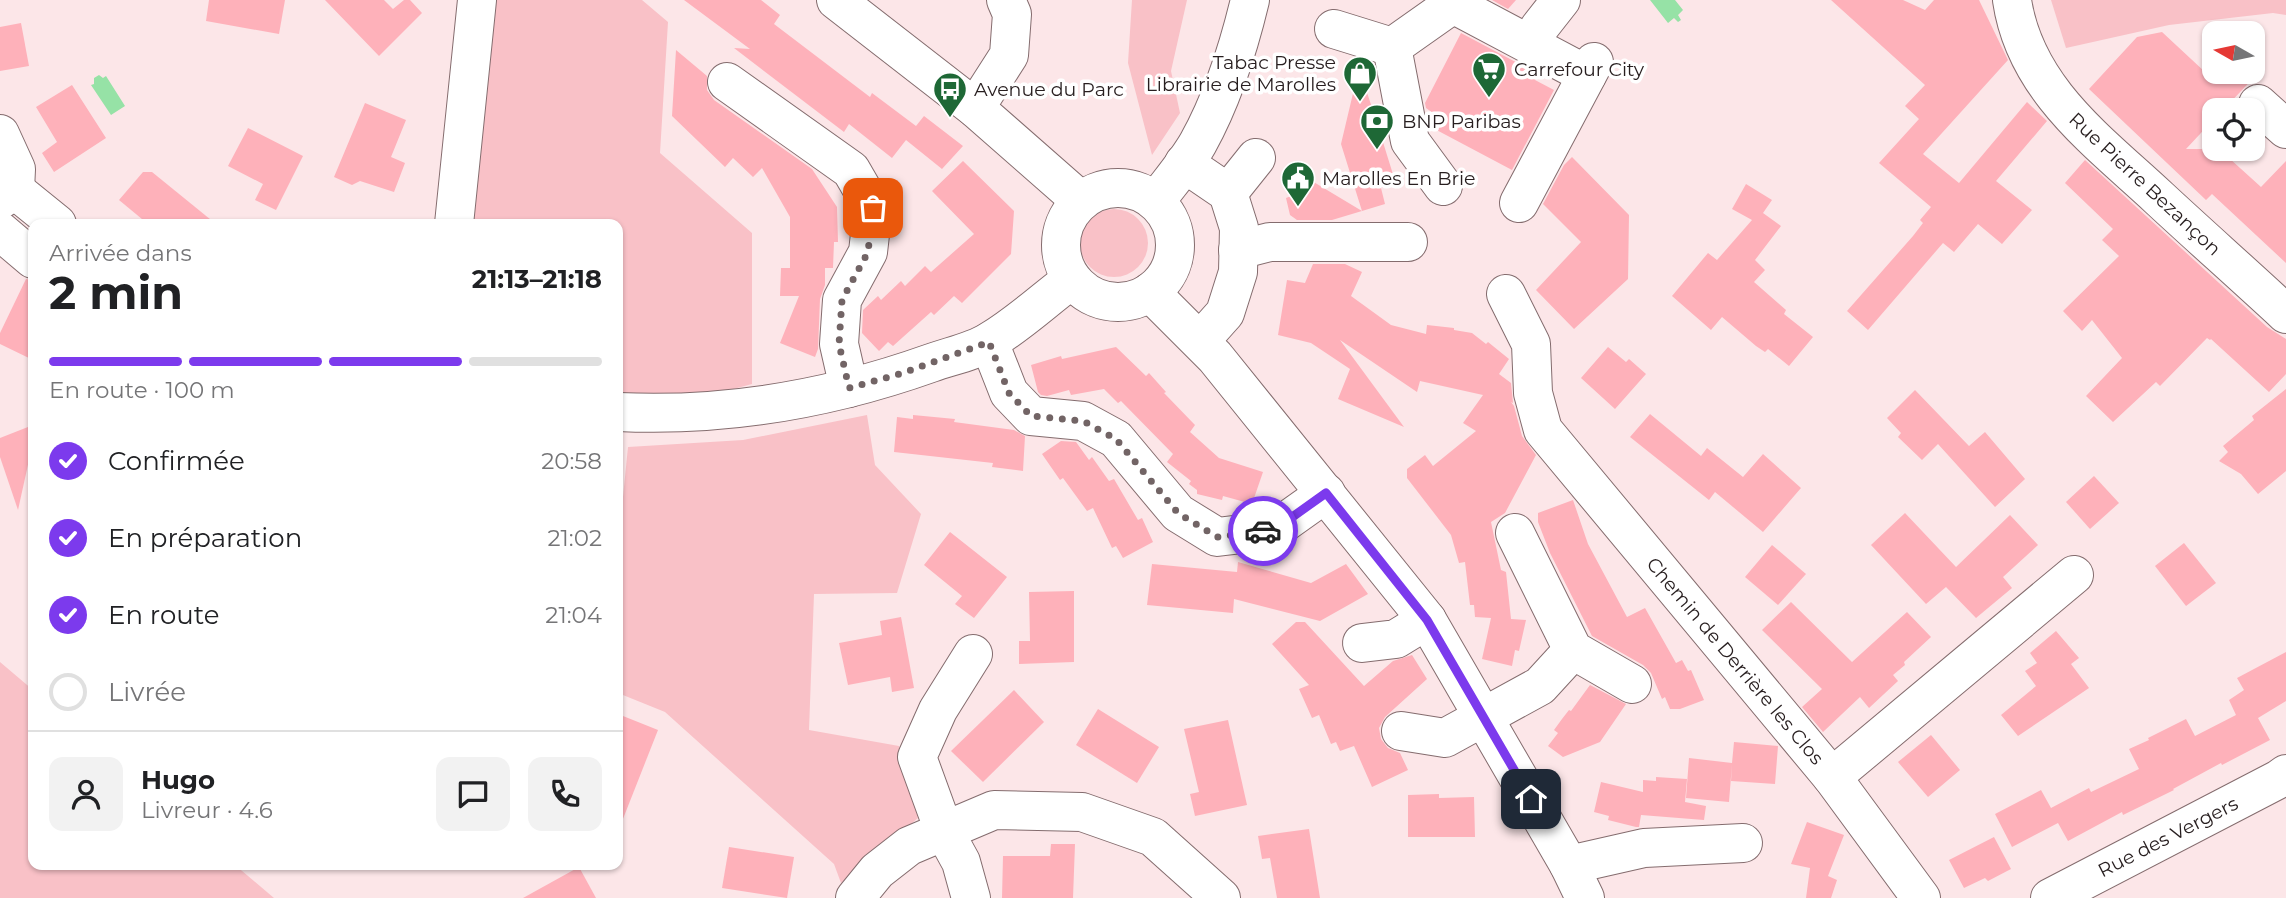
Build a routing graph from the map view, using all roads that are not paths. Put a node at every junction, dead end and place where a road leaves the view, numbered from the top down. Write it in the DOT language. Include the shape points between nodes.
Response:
graph roads {
  1 [pos="477,0"];
  2 [pos="836,0"];
  3 [pos="1006,0"];
  4 [pos="1250,0"];
  5 [pos="2012,0"];
  6 [pos="1454,2"];
  7 [pos="1334,29"];
  8 [pos="1392,47"];
  9 [pos="727,82"];
  10 [pos="975,108"];
  11 [pos="2265,110"];
  12 [pos="2286,129"];
  13 [pos="0,134"];
  14 [pos="1256,158"];
  15 [pos="1184,163"];
  16 [pos="1443,186"];
  17 [pos="1228,192"];
  18 [pos="8,195"];
  19 [pos="1081,201"];
  20 [pos="1156,201"];
  21 [pos="1519,203"];
  22 [pos="49,219"];
  23 [pos="455,219"];
  24 [pos="0,231"];
  25 [pos="1408,242"];
  26 [pos="1238,250"];
  27 [pos="28,255"];
  28 [pos="1071,280"];
  29 [pos="1150,292"];
  30 [pos="1506,294"];
  31 [pos="2286,314"];
  32 [pos="1200,341"];
  33 [pos="989,342"];
  34 [pos="849,388"];
  35 [pos="623,412"];
  36 [pos="1326,493"];
  37 [pos="1515,533"];
  38 [pos="2074,575"];
  39 [pos="1427,620"];
  40 [pos="1362,643"];
  41 [pos="1573,650"];
  42 [pos="973,654"];
  43 [pos="1632,684"];
  44 [pos="1482,716"];
  45 [pos="1401,731"];
  46 [pos="2286,774"];
  47 [pos="1832,777"];
  48 [pos="944,831"];
  49 [pos="1743,843"];
  50 [pos="1577,882"];
  51 [pos="855,898"];
  52 [pos="971,898"];
  53 [pos="1221,898"];
  54 [pos="1921,898"];
  55 [pos="2050,898"];
  1 -- 23 [label="street"];
  2 -- 10 [label="street"];
  3 -- 10 [label="street" via="1012,14 1009,55"];
  4 -- 15 [label="street" via="1226,85"];
  5 -- 31 [label="street, Rue Pierre Bezançon" via="2015,22 2034,68 2067,113"];
  6 -- 8 [label="street"];
  6 -- 21 [label="street" via="1590,68"];
  7 -- 8 [label="street"];
  8 -- 16 [label="street" via="1410,141"];
  9 -- 34 [label="street" via="851,170 873,208 868,252 842,300 839,344"];
  10 -- 19 [label="street"];
  11 -- 12 [label="street"];
  13 -- 18 [label="street" via="16,169"];
  14 -- 17 [label="street"];
  15 -- 17 [label="street"];
  15 -- 20 [label="street"];
  17 -- 26 [label="street" via="1239,228"];
  18 -- 22 [label="street"];
  19 -- 20 [label="street" via="1109,188 1133,190"];
  19 -- 28 [label="street" via="1062,236 1062,256"];
  20 -- 29 [label="street" via="1174,237 1172,261"];
  24 -- 27 [label="street"];
  25 -- 26 [label="street" via="1270,242"];
  26 -- 32 [label="street" via="1238,272 1225,313"];
  28 -- 29 [label="street" via="1093,296 1112,302"];
  28 -- 33 [label="street"];
  29 -- 32 [label="street"];
  30 -- 47 [label="street, Chemin de Derrière les Clos" via="1531,344 1533,394 1544,430"];
  32 -- 36 [label="street"];
  33 -- 34 [label="street"];
  33 -- 36 [label="street" via="1009,393 1031,416 1083,421 1116,439 1178,513 1217,537 1274,530"];
  34 -- 35 [label="street" via="758,407"];
  36 -- 39 [label="street"];
  37 -- 41 [label="street"];
  38 -- 47 [label="street"];
  39 -- 40 [label="street" via="1396,639"];
  39 -- 44 [label="street"];
  41 -- 43 [label="street"];
  41 -- 44 [label="street" via="1540,686"];
  42 -- 48 [label="street" via="937,709 918,757"];
  44 -- 45 [label="street" via="1445,738"];
  44 -- 50 [label="street"];
  46 -- 55 [label="street, Rue des Vergers"];
  47 -- 54 [label="street, Chemin de Derrière les Clos"];
  48 -- 51 [label="street" via="909,846 877,871"];
  48 -- 52 [label="street" via="961,862"];
  48 -- 53 [label="street" via="994,810 1082,812 1153,837"];
  49 -- 50 [label="street" via="1644,848"];
}
